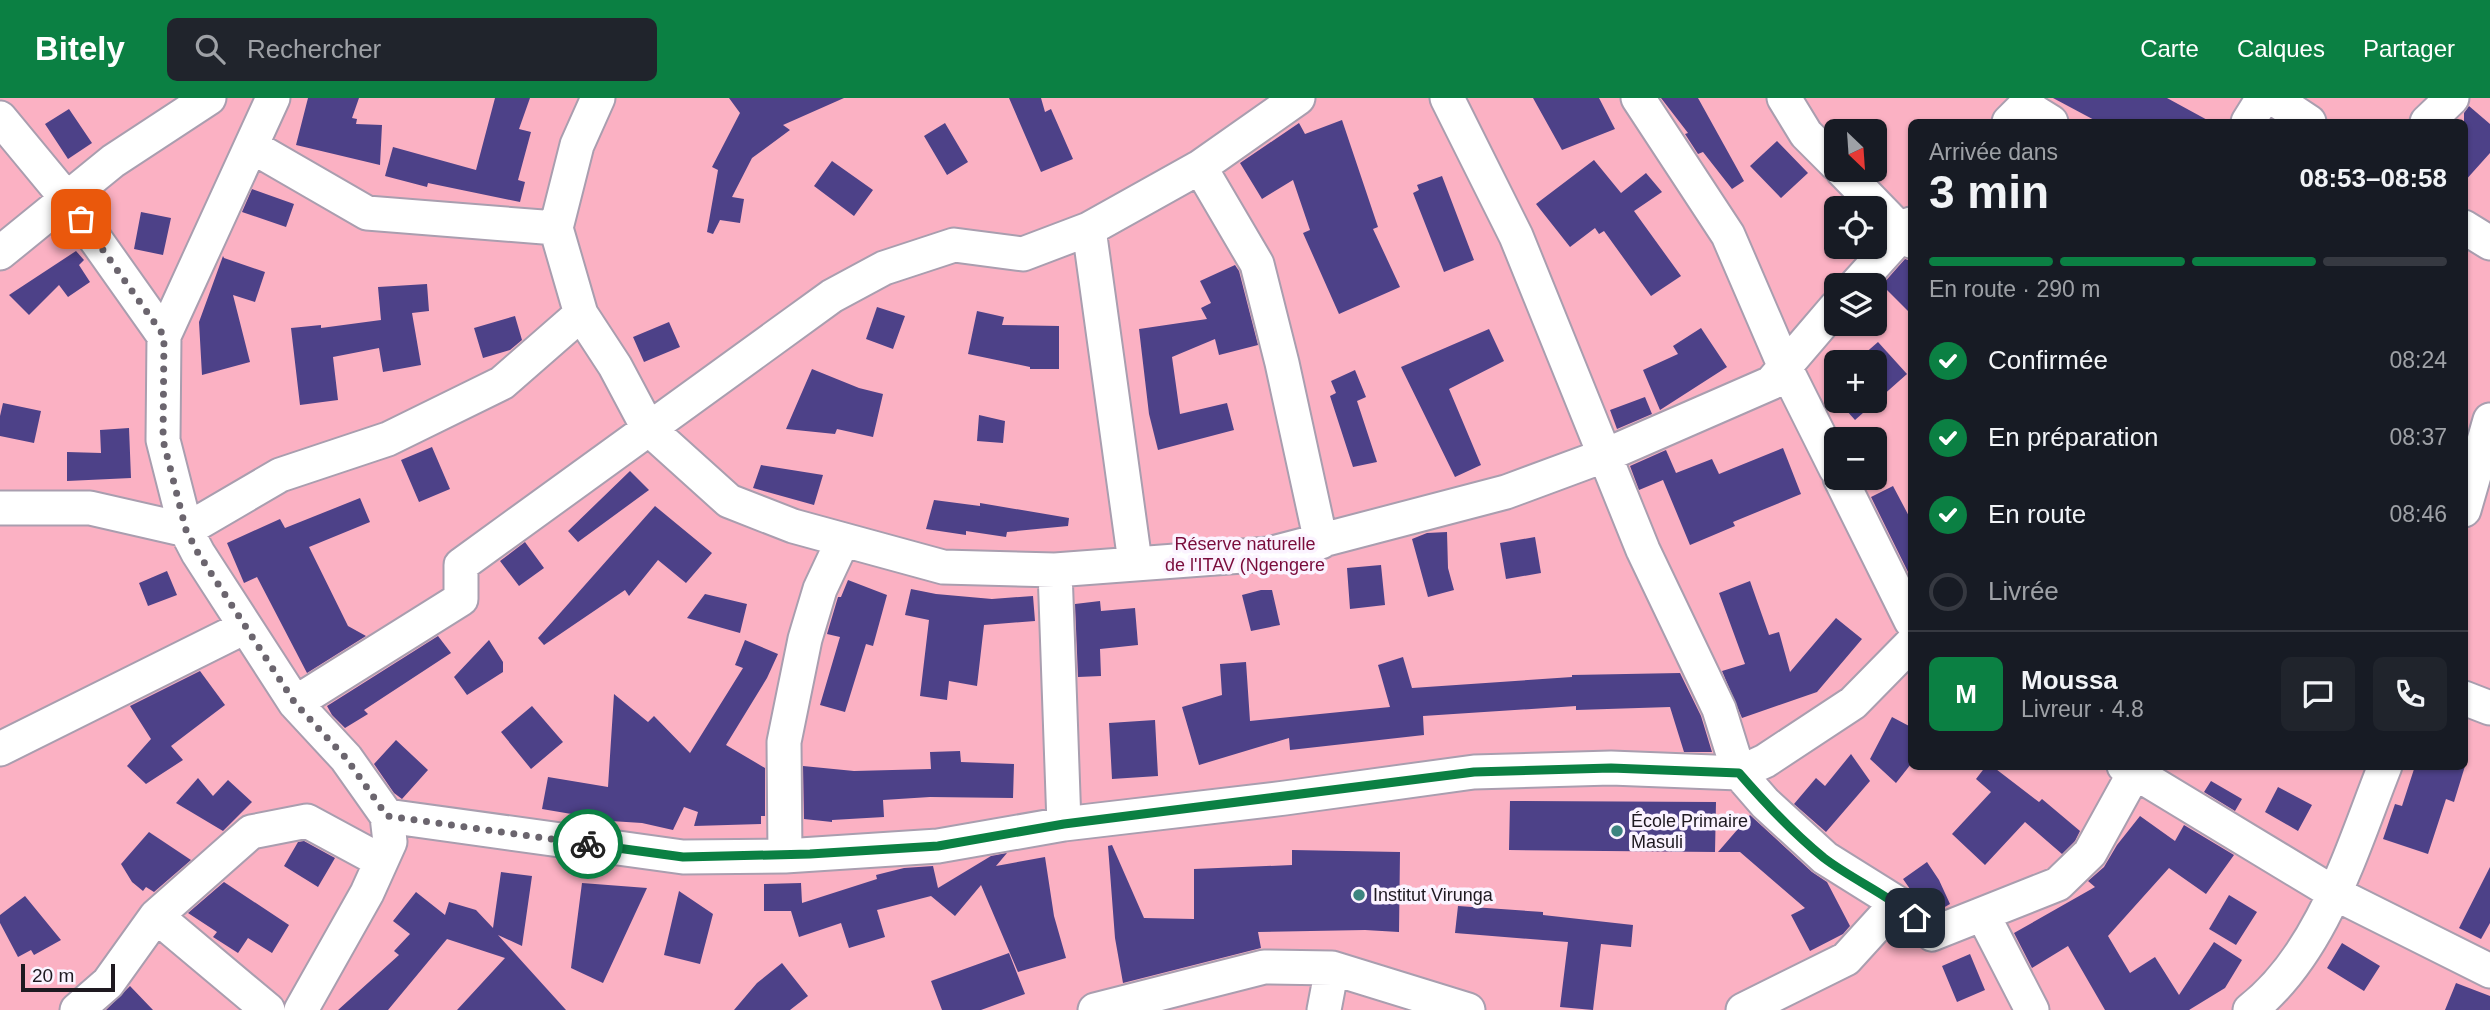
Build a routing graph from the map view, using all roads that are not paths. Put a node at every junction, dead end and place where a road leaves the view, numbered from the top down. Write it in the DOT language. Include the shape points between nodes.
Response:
graph roads {
  1 [pos="209,98"];
  2 [pos="273,98"];
  3 [pos="598,98"];
  4 [pos="1298,98"];
  5 [pos="1447,98"];
  6 [pos="1638,98"];
  7 [pos="1784,98"];
  8 [pos="2263,98"];
  9 [pos="2273,98"];
  10 [pos="2452,98"];
  11 [pos="1259,108"];
  12 [pos="0,118"];
  13 [pos="2251,119"];
  14 [pos="2304,119"];
  15 [pos="2430,119"];
  16 [pos="251,146"];
  17 [pos="1824,152"];
  18 [pos="1200,167"];
  19 [pos="1855,182"];
  20 [pos="67,199"];
  21 [pos="556,228"];
  22 [pos="1089,229"];
  23 [pos="2468,229"];
  24 [pos="1908,232"];
  25 [pos="2490,243"];
  26 [pos="0,253"];
  27 [pos="1868,273"];
  28 [pos="581,314"];
  29 [pos="1824,320"];
  30 [pos="164,336"];
  31 [pos="1784,365"];
  32 [pos="2490,420"];
  33 [pos="648,428"];
  34 [pos="1824,445"];
  35 [pos="1606,455"];
  36 [pos="2473,488"];
  37 [pos="1846,490"];
  38 [pos="0,508"];
  39 [pos="186,530"];
  40 [pos="843,540"];
  41 [pos="1321,542"];
  42 [pos="1135,562"];
  43 [pos="1055,570"];
  44 [pos="1908,615"];
  45 [pos="245,627"];
  46 [pos="1908,647"];
  47 [pos="2468,700"];
  48 [pos="295,703"];
  49 [pos="2490,708"];
  50 [pos="0,749"];
  51 [pos="2132,770"];
  52 [pos="2134,770"];
  53 [pos="2383,770"];
  54 [pos="1739,773"];
  55 [pos="387,816"];
  56 [pos="1064,824"];
  57 [pos="785,856"];
  58 [pos="381,861"];
  59 [pos="2334,893"];
  60 [pos="1897,903"];
  61 [pos="1983,915"];
  62 [pos="156,916"];
  63 [pos="1332,968"];
  64 [pos="2490,971"];
  65 [pos="78,1010"];
  66 [pos="268,1010"];
  67 [pos="301,1010"];
  68 [pos="1095,1010"];
  69 [pos="1324,1010"];
  70 [pos="1468,1010"];
  71 [pos="1743,1010"];
  72 [pos="2032,1010"];
  73 [pos="2250,1010"];
  1 -- 20 [label="street" via="113,161"];
  2 -- 16 [label="street"];
  3 -- 21 [label="street" via="577,145"];
  4 -- 11 [label="street"];
  5 -- 35 [label="street" via="1516,236"];
  6 -- 31 [label="street" via="1728,235"];
  7 -- 17 [label="street"];
  8 -- 13 [label="street"];
  9 -- 14 [label="street"];
  10 -- 15 [label="street"];
  11 -- 18 [label="street"];
  12 -- 20 [label="street"];
  16 -- 21 [label="street" via="368,213"];
  16 -- 30 [label="street"];
  18 -- 22 [label="street"];
  18 -- 41 [label="street" via="1256,264"];
  19 -- 24 [label="street"];
  20 -- 26 [label="street"];
  20 -- 30 [label="street"];
  21 -- 28 [label="street"];
  22 -- 33 [label="street" via="1023,254 954,245 884,268 832,296"];
  22 -- 42 [label="street"];
  23 -- 25 [label="street"];
  24 -- 27 [label="street"];
  28 -- 33 [label="street"];
  28 -- 39 [label="street" via="502,383 388,439 280,475"];
  29 -- 31 [label="street"];
  30 -- 39 [label="street" via="163,440"];
  31 -- 34 [label="street"];
  31 -- 35 [label="street" via="1771,383"];
  32 -- 36 [label="street"];
  33 -- 40 [label="street" via="729,501"];
  33 -- 48 [label="street" via="461,565 461,599"];
  35 -- 41 [label="street" via="1506,492"];
  35 -- 54 [label="street" via="1643,550 1719,709"];
  37 -- 44 [label="street"];
  38 -- 39 [label="street" via="90,508"];
  39 -- 45 [label="street"];
  40 -- 43 [label="street" via="943,567"];
  40 -- 57 [label="street" via="816,601 783,742"];
  41 -- 42 [label="street" via="1269,554"];
  42 -- 43 [label="street"];
  43 -- 56 [label="street"];
  45 -- 48 [label="street"];
  45 -- 50 [label="street"];
  46 -- 54 [label="street" via="1853,703"];
  47 -- 49 [label="street"];
  48 -- 55 [label="street" via="346,758"];
  51 -- 61 [label="street" via="2090,853 2058,884"];
  52 -- 59 [label="street"];
  53 -- 59 [label="street"];
  54 -- 56 [label="street" via="1611,768 1474,772"];
  54 -- 60 [label="street" via="1825,858"];
  55 -- 57 [label="street" via="683,857"];
  55 -- 58 [label="street" via="390,842"];
  56 -- 57 [label="street" via="938,846"];
  58 -- 62 [label="street" via="307,821 251,832"];
  58 -- 67 [label="street"];
  59 -- 64 [label="street"];
  59 -- 73 [label="street" via="2300,959"];
  60 -- 61 [label="street" via="1932,934"];
  60 -- 71 [label="street" via="1846,959"];
  61 -- 72 [label="street"];
  62 -- 65 [label="street" via="108,983"];
  62 -- 66 [label="street"];
  63 -- 68 [label="street" via="1264,967"];
  63 -- 69 [label="street"];
  63 -- 70 [label="street"];
}
